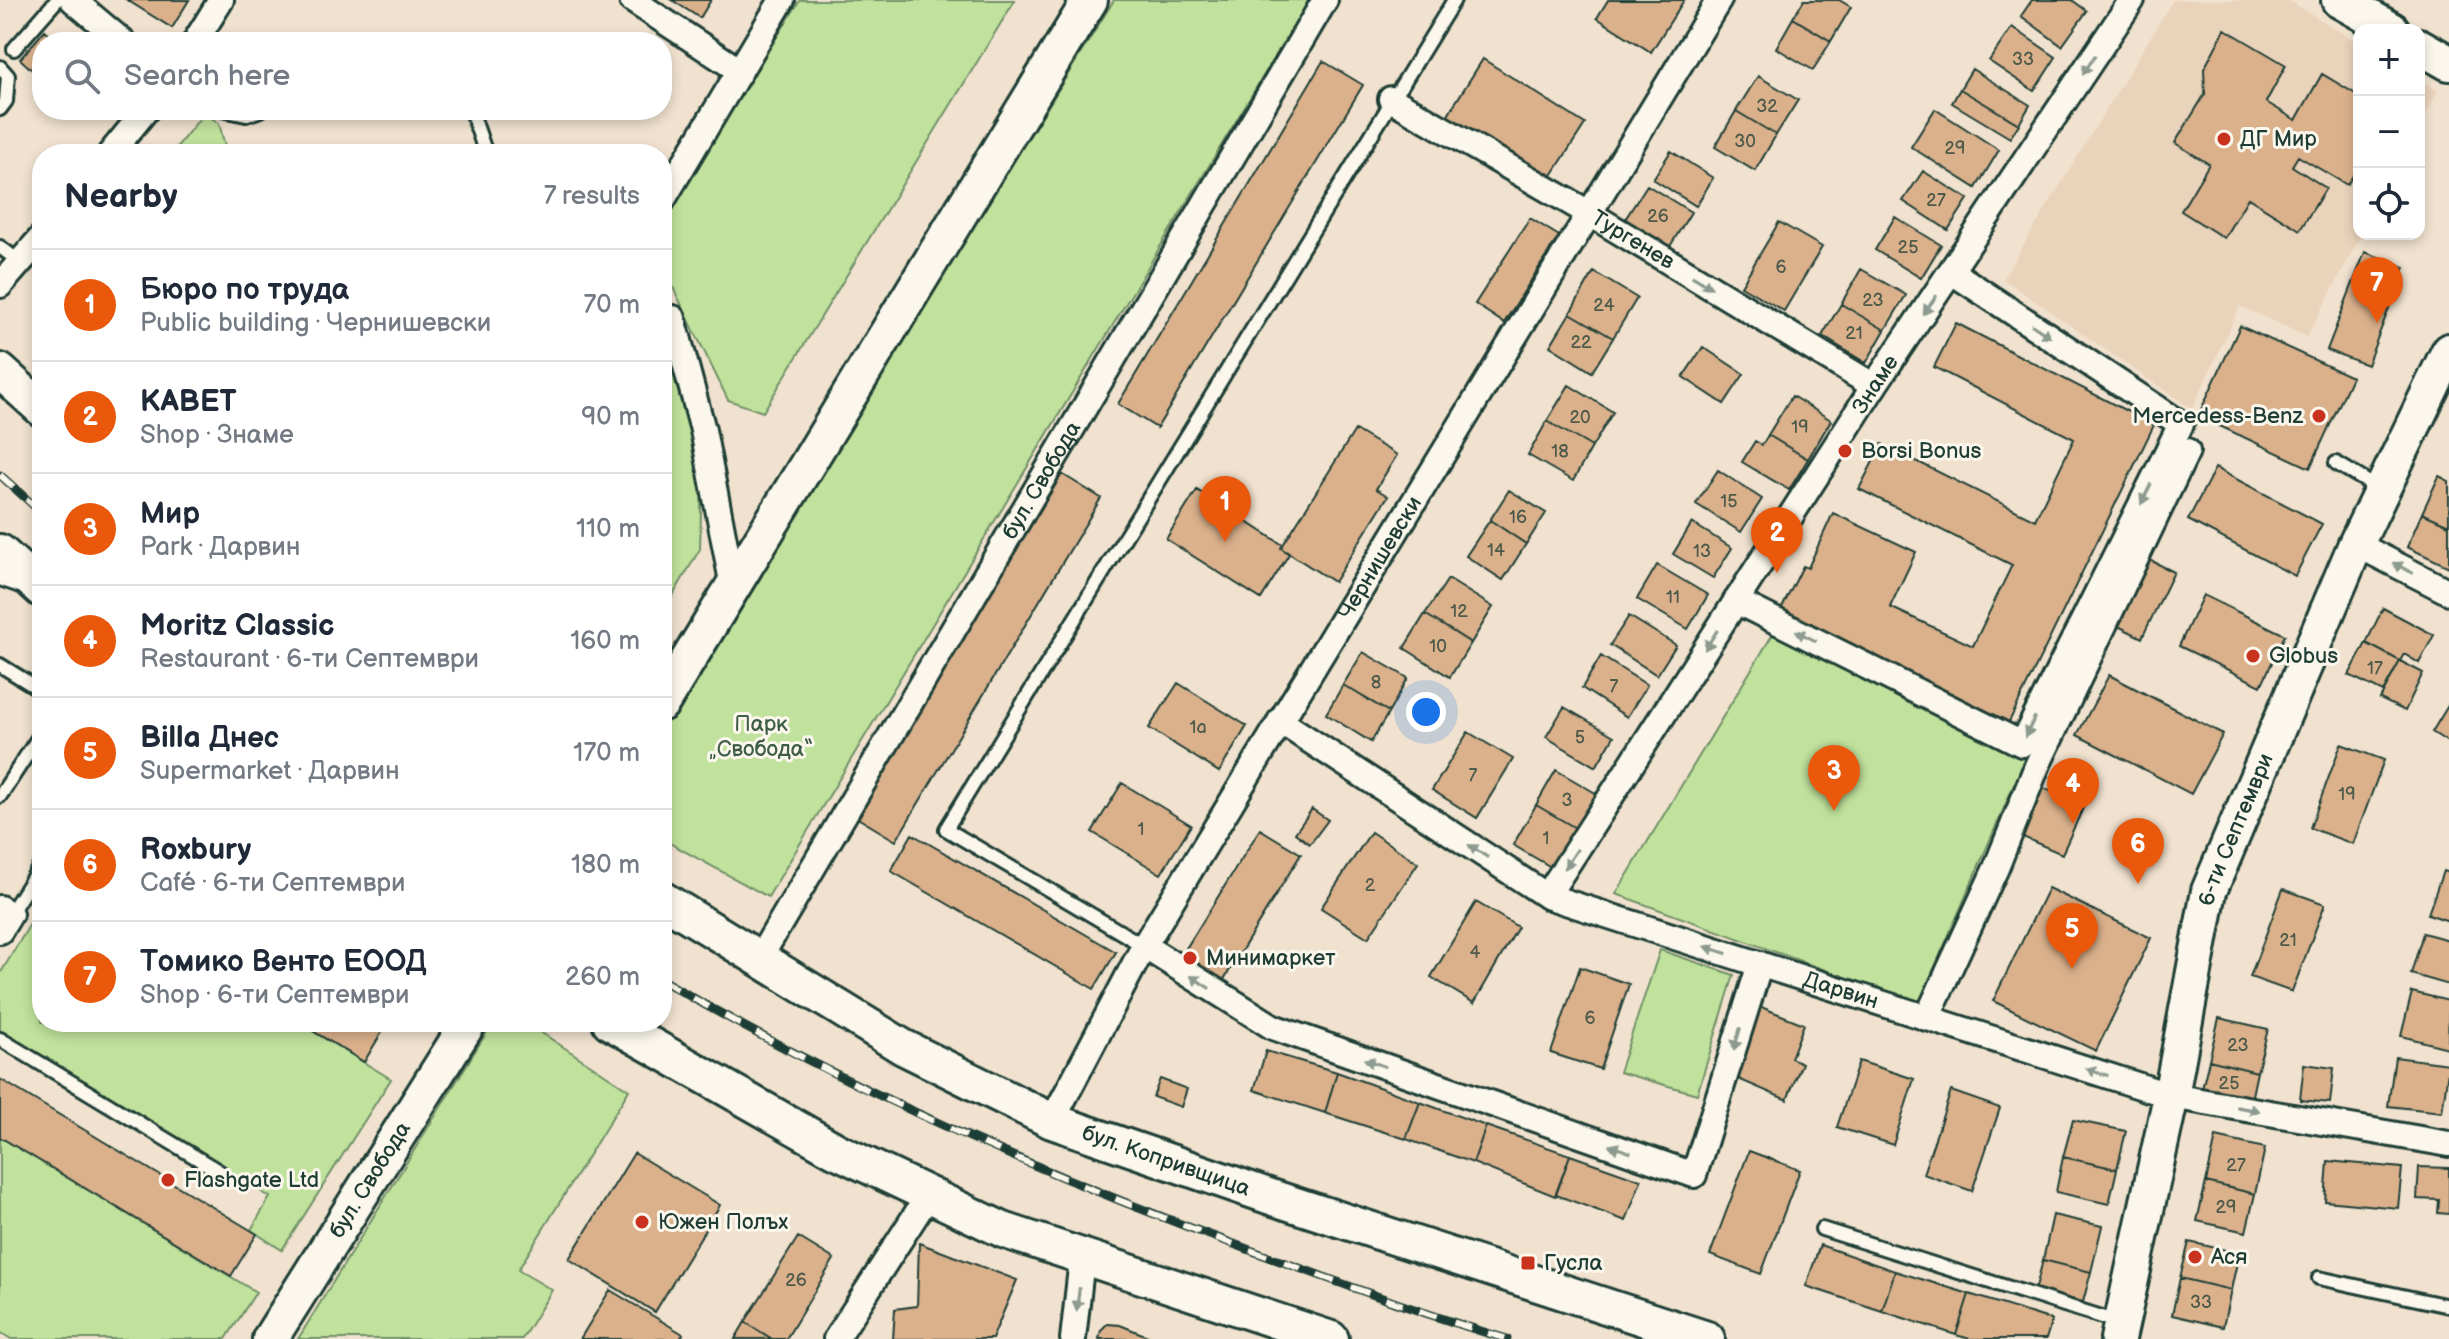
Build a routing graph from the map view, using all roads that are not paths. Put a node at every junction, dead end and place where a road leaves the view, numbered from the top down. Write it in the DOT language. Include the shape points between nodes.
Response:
graph roads {
  1 [pos="57,0"];
  2 [pos="73,0"];
  3 [pos="221,0"];
  4 [pos="632,0"];
  5 [pos="782,0"];
  6 [pos="1090,0"];
  7 [pos="1325,0"];
  8 [pos="1454,0"];
  9 [pos="1719,0"];
  10 [pos="2132,0"];
  11 [pos="2339,0"];
  12 [pos="2381,24"];
  13 [pos="111,32"];
  14 [pos="201,32"];
  15 [pos="14,49"];
  16 [pos="2425,49"];
  17 [pos="2449,63"];
  18 [pos="0,67"];
  19 [pos="740,71"];
  20 [pos="1391,99"];
  21 [pos="0,109"];
  22 [pos="138,120"];
  23 [pos="474,120"];
  24 [pos="118,144"];
  25 [pos="483,144"];
  26 [pos="672,184"];
  27 [pos="1587,212"];
  28 [pos="0,247"];
  29 [pos="32,249"];
  30 [pos="21,263"];
  31 [pos="1952,272"];
  32 [pos="0,285"];
  33 [pos="673,318"];
  34 [pos="2449,351"];
  35 [pos="0,371"];
  36 [pos="1874,386"];
  37 [pos="32,400"];
  38 [pos="2187,451"];
  39 [pos="2336,463"];
  40 [pos="2382,490"];
  41 [pos="2356,544"];
  42 [pos="0,552"];
  43 [pos="0,579"];
  44 [pos="32,582"];
  45 [pos="733,587"];
  46 [pos="32,589"];
  47 [pos="2449,592"];
  48 [pos="1736,601"];
  49 [pos="0,665"];
  50 [pos="32,685"];
  51 [pos="672,687"];
  52 [pos="1280,721"];
  53 [pos="32,747"];
  54 [pos="0,796"];
  55 [pos="32,877"];
  56 [pos="1547,896"];
  57 [pos="672,905"];
  58 [pos="3,918"];
  59 [pos="1144,946"];
  60 [pos="759,959"];
  61 [pos="1760,964"];
  62 [pos="1927,1018"];
  63 [pos="463,1032"];
  64 [pos="628,1032"];
  65 [pos="0,1039"];
  66 [pos="2171,1096"];
  67 [pos="1052,1121"];
  68 [pos="2449,1142"];
  69 [pos="220,1172"];
  70 [pos="928,1196"];
  71 [pos="1822,1229"];
  72 [pos="1082,1259"];
  73 [pos="2319,1278"];
  74 [pos="2449,1306"];
  75 [pos="1268,1328"];
  76 [pos="2121,1332"];
  77 [pos="270,1339"];
  78 [pos="836,1339"];
  79 [pos="1073,1339"];
  80 [pos="1331,1339"];
  81 [pos="1707,1339"];
  1 -- 15 [label="lane"];
  2 -- 13 [label="street"];
  3 -- 14 [label="street"];
  4 -- 19 [label="street"];
  5 -- 19 [label="street"];
  6 -- 45 [label="street"];
  7 -- 60 [label="street, бул. Свобода"];
  8 -- 20 [label="lane"];
  9 -- 27 [label="street, Чернишевски"];
  10 -- 31 [label="street, Знаме, one-way"];
  11 -- 12 [label="street"];
  16 -- 17 [label="street"];
  18 -- 21 [label="lane" via="8,76"];
  19 -- 26 [label="street"];
  20 -- 27 [label="street, Тургенев"];
  20 -- 59 [label="lane" via="946,829"];
  22 -- 24 [label="street"];
  23 -- 25 [label="lane"];
  27 -- 36 [label="street, Тургенев, one-way"];
  27 -- 52 [label="street, Чернишевски"];
  28 -- 30 [label="lane"];
  29 -- 30 [label="street"];
  30 -- 32 [label="street"];
  31 -- 36 [label="street, Знаме, one-way"];
  31 -- 48 [label="street, one-way" via="2181,424 2022,744"];
  33 -- 45 [label="street" via="703,430"];
  34 -- 40 [label="street, 6-ти Септември"];
  35 -- 37 [label="street"];
  36 -- 48 [label="street, Знаме"];
  38 -- 62 [label="street" via="2037,766"];
  39 -- 40 [label="lane"];
  40 -- 41 [label="street, 6-ти Септември"];
  47 -- 41 [label="street, one-way"];
  41 -- 66 [label="street, 6-ти Септември" via="2209,891"];
  42 -- 44 [label="street"];
  43 -- 46 [label="lane"];
  45 -- 51 [label="street"];
  48 -- 56 [label="street, Знаме, one-way"];
  49 -- 50 [label="lane"];
  56 -- 52 [label="street, Дарвин, one-way"];
  52 -- 59 [label="street, Чернишевски"];
  53 -- 54 [label="lane"];
  55 -- 58 [label="lane"];
  61 -- 56 [label="street, Дарвин, one-way"];
  57 -- 60 [label="street, бул. Копривщица"];
  61 -- 59 [label="street, one-way" via="1694,1175 1273,1027"];
  59 -- 67 [label="street, Чернишевски"];
  60 -- 67 [label="street, бул. Копривщица" via="903,1047"];
  61 -- 62 [label="street, Дарвин"];
  66 -- 62 [label="street, Дарвин, one-way"];
  63 -- 77 [label="street, бул. Свобода"];
  64 -- 70 [label="street" via="835,1150"];
  65 -- 69 [label="lane"];
  66 -- 68 [label="street, Дарвин, one-way"];
  66 -- 76 [label="street, 6-ти Септември"];
  67 -- 81 [label="street, бул. Копривщица"];
  70 -- 72 [label="street"];
  70 -- 78 [label="street"];
  71 -- 76 [label="lane"];
  72 -- 75 [label="street"];
  72 -- 79 [label="street, one-way"];
  73 -- 74 [label="lane"];
  75 -- 80 [label="street"];
}
